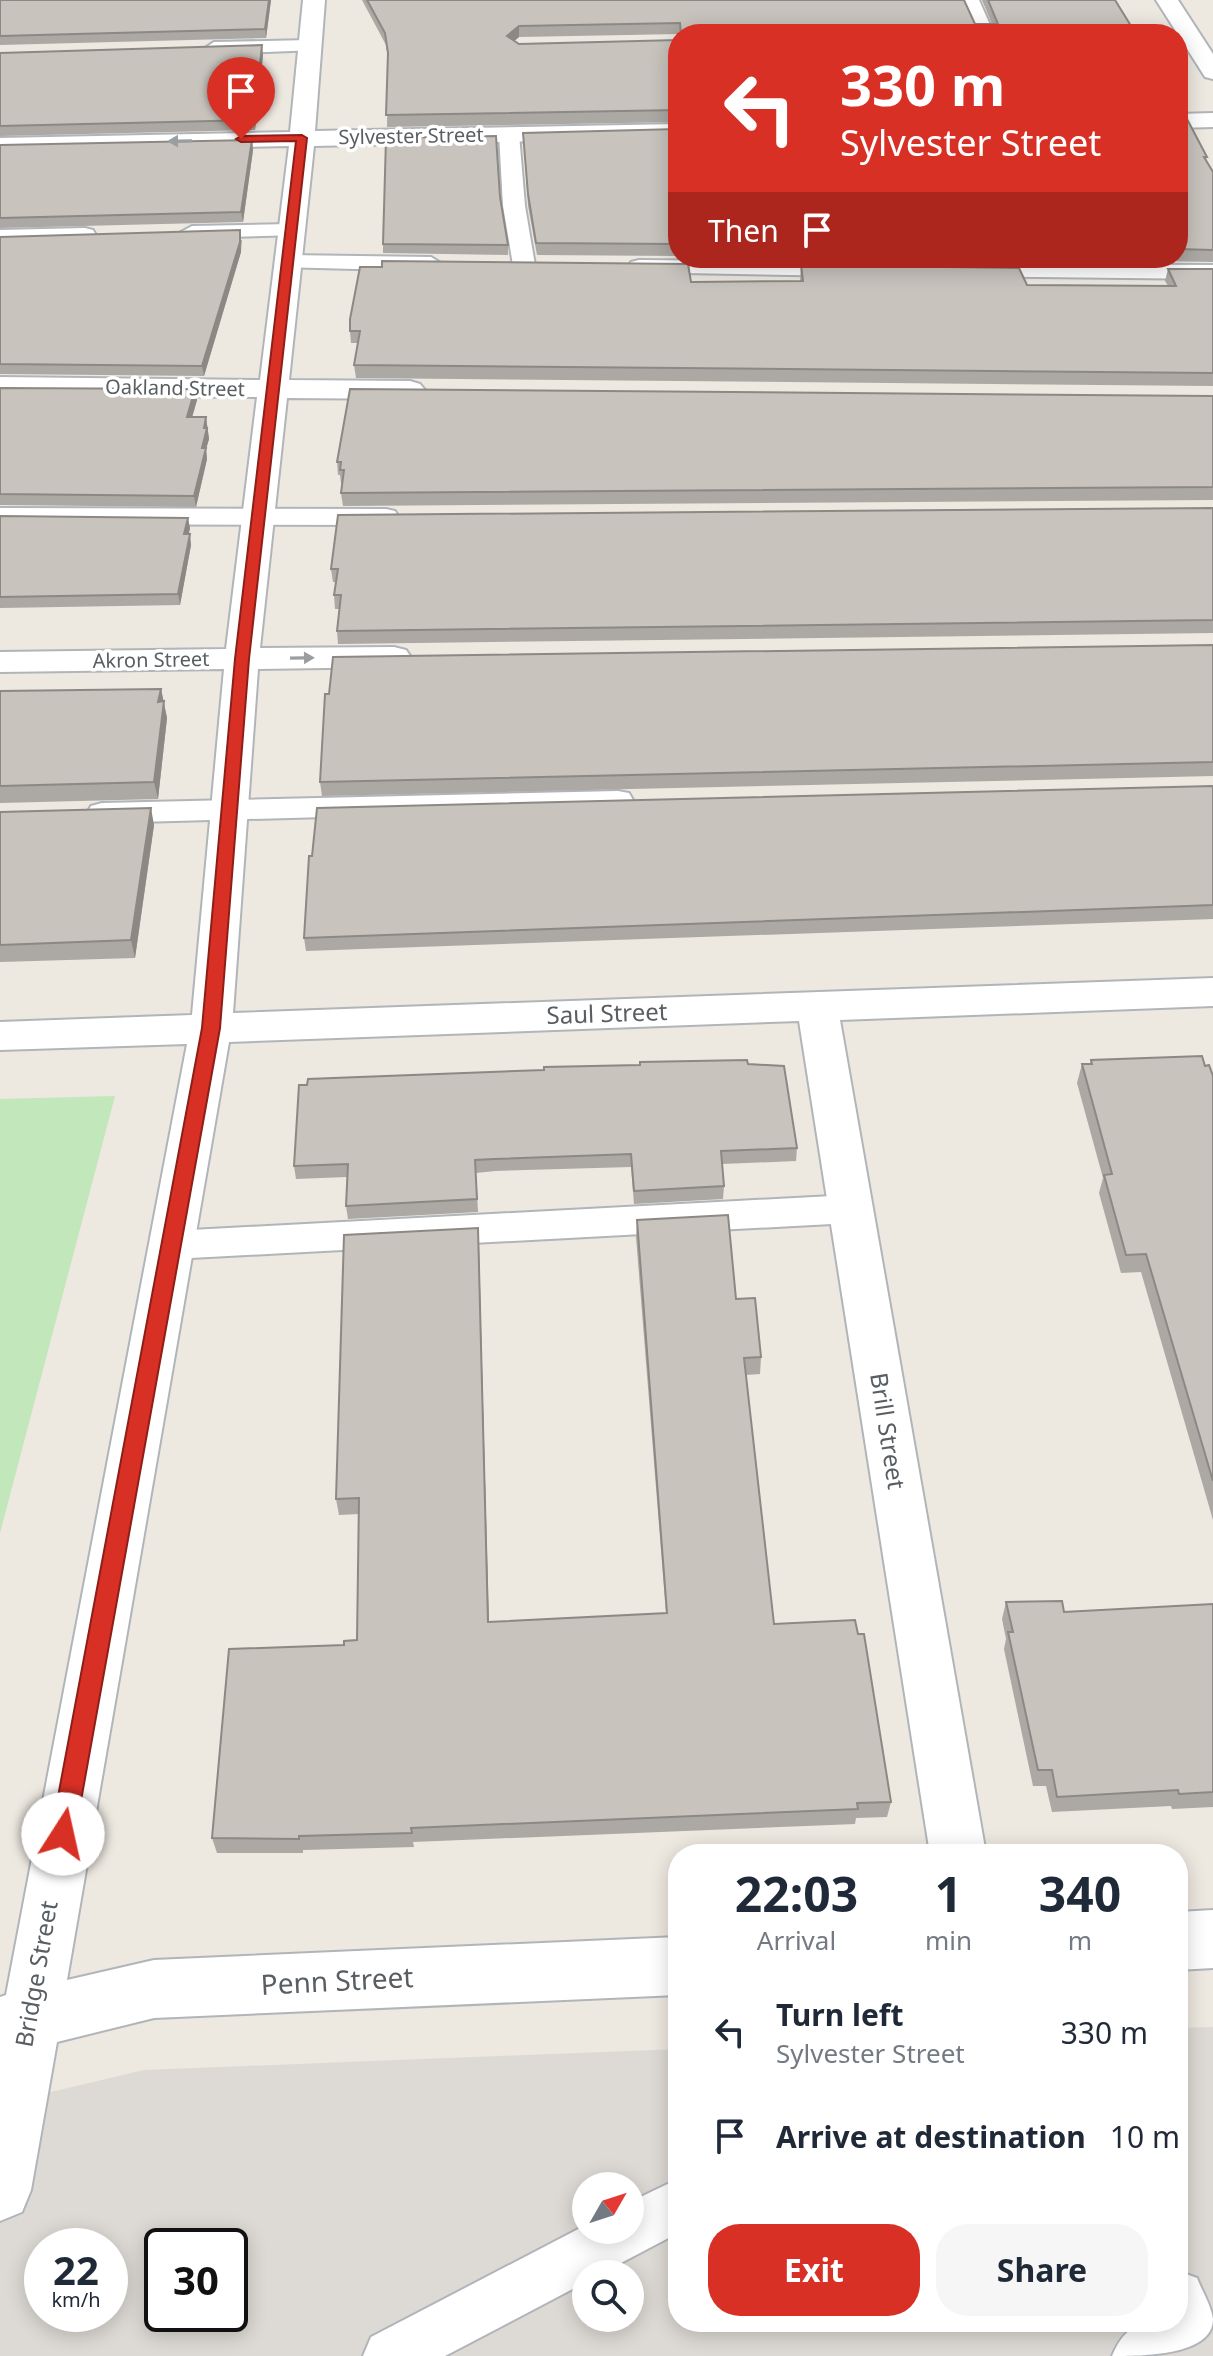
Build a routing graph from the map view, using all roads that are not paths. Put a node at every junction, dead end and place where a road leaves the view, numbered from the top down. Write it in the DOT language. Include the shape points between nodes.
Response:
graph roads {
  1 [pos="314,0"];
  2 [pos="970,0"];
  3 [pos="1167,0"];
  4 [pos="981,24"];
  5 [pos="1183,24"];
  6 [pos="1188,32"];
  7 [pos="310,46"];
  8 [pos="201,49"];
  9 [pos="1213,71"];
  10 [pos="1213,120"];
  11 [pos="1188,121"];
  12 [pos="668,131"];
  13 [pos="509,134"];
  14 [pos="302,138"];
  15 [pos="0,145"];
  16 [pos="168,233"];
  17 [pos="107,234"];
  18 [pos="0,237"];
  19 [pos="289,246"];
  20 [pos="461,264"];
  21 [pos="524,265"];
  22 [pos="618,266"];
  23 [pos="668,267"];
  24 [pos="744,268"];
  25 [pos="1017,268"];
  26 [pos="1140,268"];
  27 [pos="869,270"];
  28 [pos="948,271"];
  29 [pos="1213,272"];
  30 [pos="0,386"];
  31 [pos="272,389"];
  32 [pos="431,390"];
  33 [pos="0,516"];
  34 [pos="417,517"];
  35 [pos="258,518"];
  36 [pos="433,656"];
  37 [pos="242,659"];
  38 [pos="0,662"];
  39 [pos="642,800"];
  40 [pos="229,809"];
  41 [pos="76,814"];
  42 [pos="1213,992"];
  43 [pos="817,1007"];
  44 [pos="211,1028"];
  45 [pos="0,1036"];
  46 [pos="851,1209"];
  47 [pos="172,1245"];
  48 [pos="956,1844"];
  49 [pos="1213,1939"];
  50 [pos="1188,1940"];
  51 [pos="668,1966"];
  52 [pos="14,2023"];
  53 [pos="0,2190"];
  54 [pos="668,2210"];
  55 [pos="1178,2332"];
  56 [pos="390,2356"];
  57 [pos="1139,2356"];
  1 -- 7 [label="street, Bridge Street"];
  2 -- 4 [label="lane"];
  3 -- 5 [label="street"];
  6 -- 9 [label="street"];
  7 -- 8 [label="lane"];
  7 -- 14 [label="street, Bridge Street"];
  10 -- 11 [label="street"];
  12 -- 13 [label="street, Sylvester Street"];
  13 -- 14 [label="street, Sylvester Street"];
  13 -- 21 [label="lane"];
  14 -- 15 [label="street, Sylvester Street, one-way"];
  14 -- 19 [label="street, Bridge Street"];
  16 -- 19 [label="lane"];
  17 -- 18 [label="lane"];
  19 -- 20 [label="lane"];
  19 -- 31 [label="street, Bridge Street"];
  22 -- 23 [label="lane"];
  24 -- 27 [label="lane"];
  25 -- 28 [label="lane"];
  26 -- 29 [label="lane"];
  30 -- 31 [label="street, Oakland Street"];
  31 -- 32 [label="street, Oakland Street"];
  31 -- 35 [label="street, Bridge Street"];
  33 -- 35 [label="lane"];
  34 -- 35 [label="lane"];
  35 -- 37 [label="street, Bridge Street"];
  37 -- 36 [label="street, Akron Street, one-way"];
  37 -- 38 [label="street, Akron Street"];
  37 -- 40 [label="street, Bridge Street"];
  39 -- 40 [label="lane"];
  40 -- 41 [label="lane"];
  40 -- 44 [label="street, Bridge Street"];
  42 -- 43 [label="street, Saul Street"];
  43 -- 44 [label="street, Saul Street"];
  43 -- 46 [label="street, Brill Street"];
  44 -- 45 [label="street, Saul Street"];
  44 -- 47 [label="street, Bridge Street"];
  46 -- 47 [label="lane"];
  46 -- 48 [label="street, Brill Street"];
  47 -- 52 [label="street, Bridge Street"];
  49 -- 50 [label="street"];
  51 -- 52 [label="street, Penn Street" via="154,1989"];
  52 -- 53 [label="street, Bridge Street"];
  54 -- 56 [label="lane"];
  55 -- 57 [label="lane"];
}
